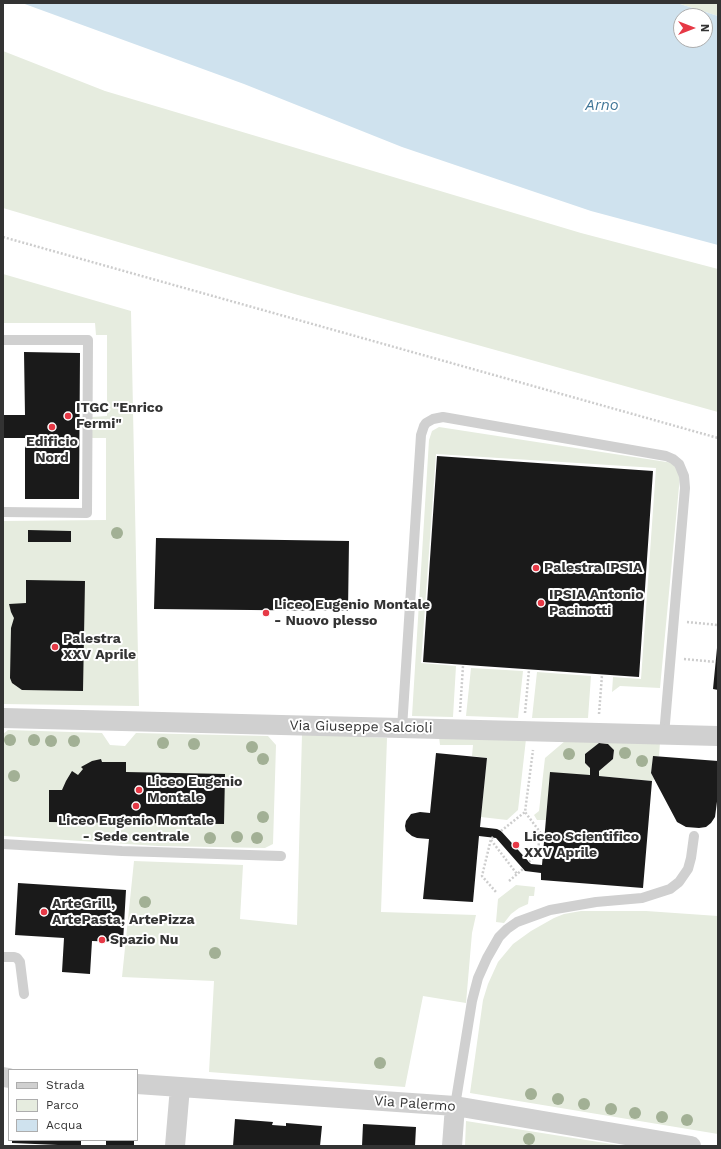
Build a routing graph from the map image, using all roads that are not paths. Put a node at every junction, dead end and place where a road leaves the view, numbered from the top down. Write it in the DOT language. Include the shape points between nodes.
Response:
graph roads {
  1 [pos="3,340"];
  2 [pos="3,512"];
  3 [pos="3,718"];
  4 [pos="402,728"];
  5 [pos="664,734"];
  6 [pos="718,736"];
  7 [pos="694,836"];
  8 [pos="3,844"];
  9 [pos="281,856"];
  10 [pos="3,957"];
  11 [pos="24,994"];
  12 [pos="138,1084"];
  13 [pos="180,1087"];
  14 [pos="455,1106"];
  15 [pos="175,1146"];
  16 [pos="452,1146"];
  17 [pos="690,1146"];
  1 -- 2 [label="lane" via="88,340 87,513"];
  3 -- 4 [label="street, Via Giuseppe Salcioli"];
  4 -- 5 [label="street, Via Giuseppe Salcioli"];
  4 -- 5 [label="lane" via="421,435 426,423 433,419 447,418 666,456 677,461 683,470 685,488"];
  5 -- 6 [label="street, Via Giuseppe Salcioli"];
  7 -- 14 [label="lane" via="688,869 680,882 670,890 642,898 550,910 517,922 499,938 482,967 475,990"];
  8 -- 9 [label="lane"];
  10 -- 11 [label="lane" via="14,957 20,962"];
  12 -- 13 [label="street, Via Palermo"];
  13 -- 14 [label="street, Via Palermo"];
  13 -- 15 [label="street"];
  14 -- 16 [label="street"];
  14 -- 17 [label="street, Via Palermo"];
}
